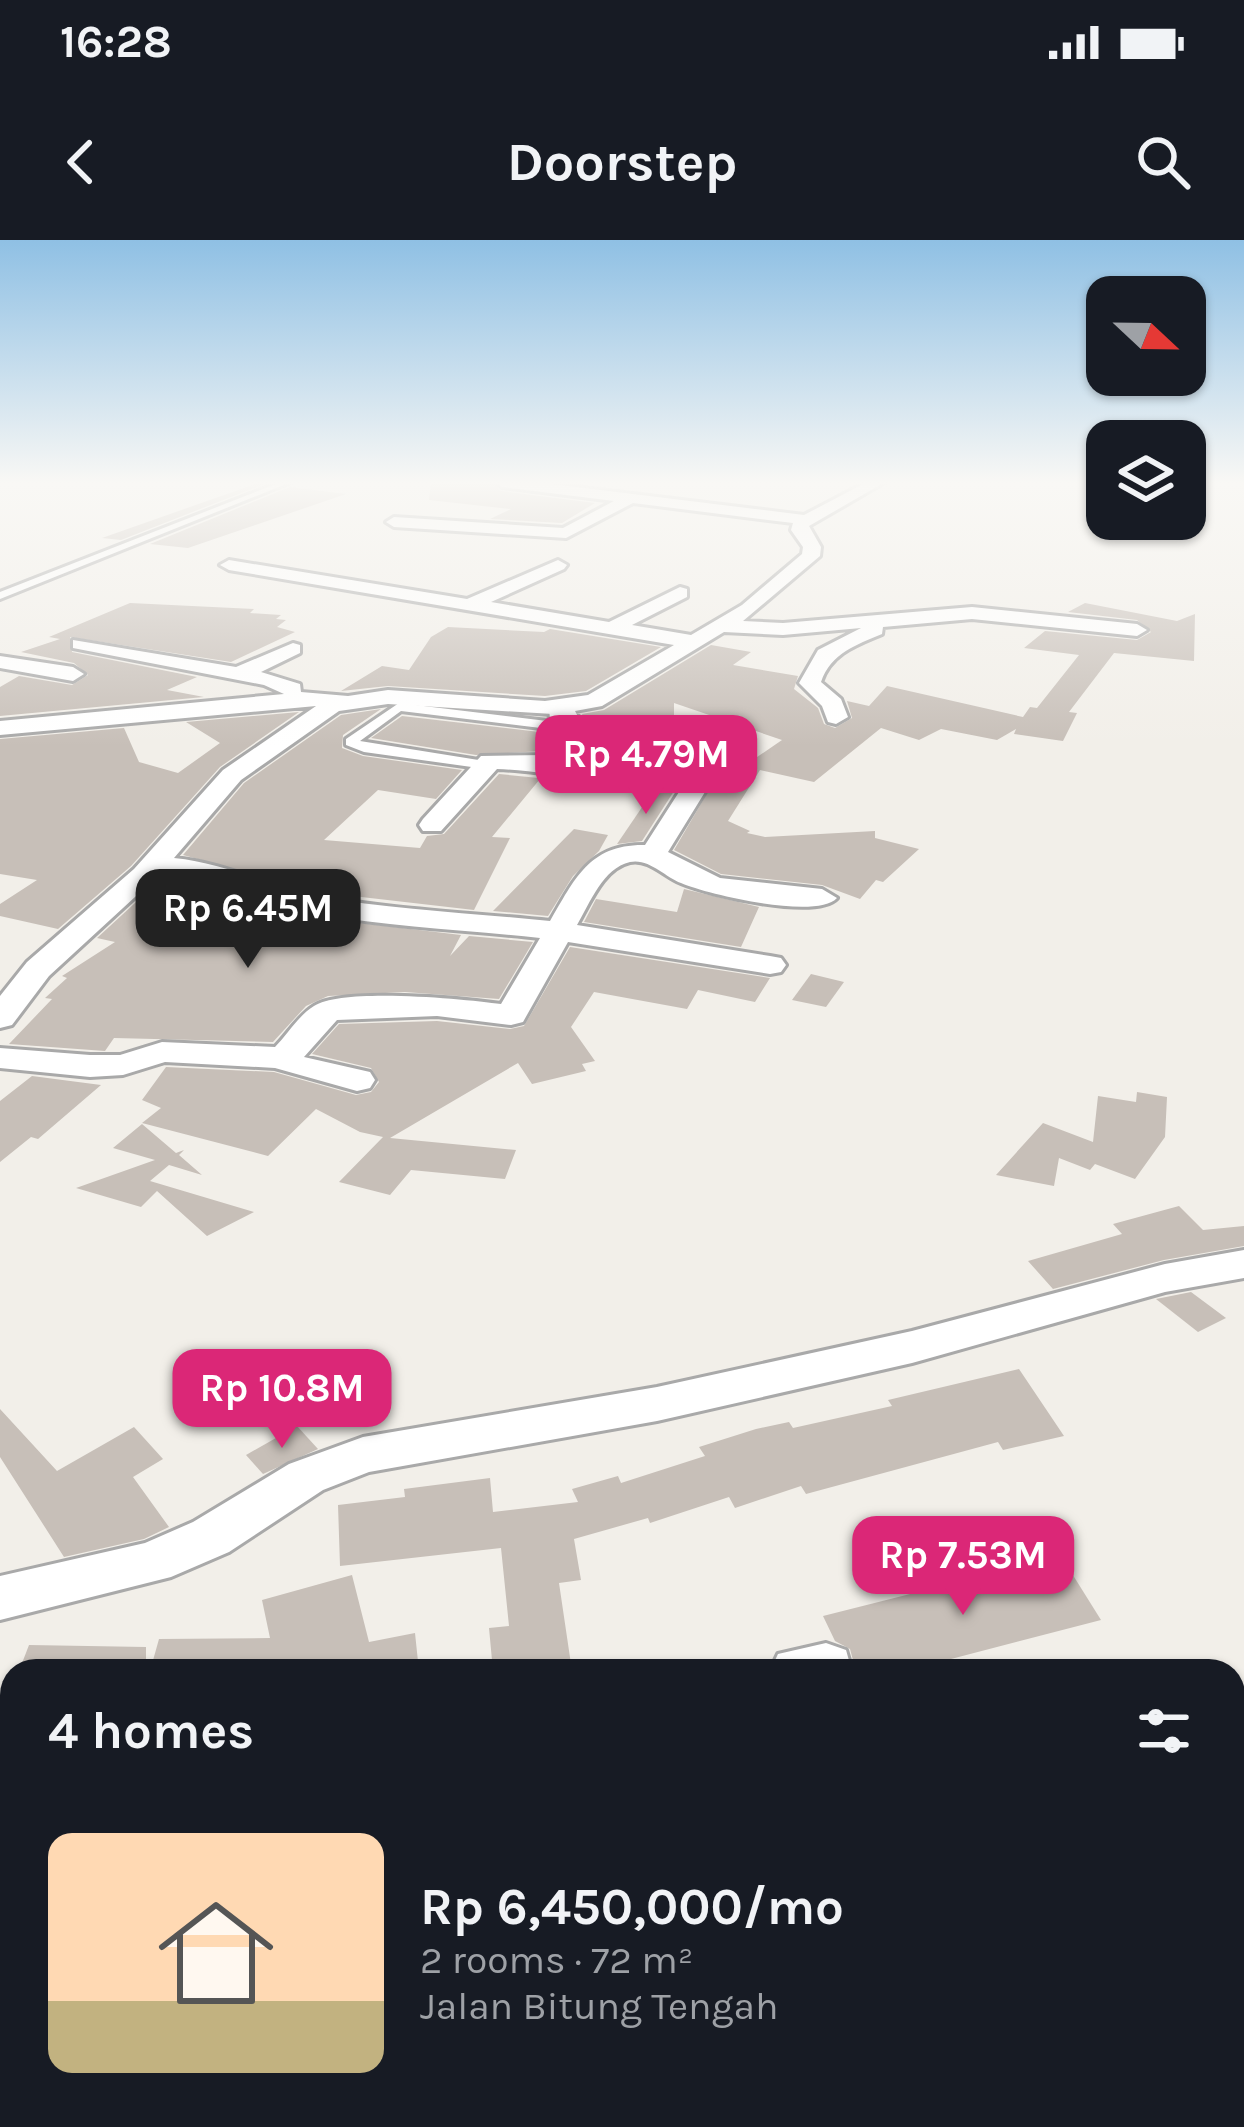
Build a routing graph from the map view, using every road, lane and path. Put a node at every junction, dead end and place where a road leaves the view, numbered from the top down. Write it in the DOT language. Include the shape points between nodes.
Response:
graph roads {
  1 [pos="65,570"];
  2 [pos="261,570"];
  3 [pos="547,570"];
  4 [pos="795,570"];
  5 [pos="680,593"];
  6 [pos="0,596"];
  7 [pos="471,604"];
  8 [pos="907,616"];
  9 [pos="721,626"];
  10 [pos="612,628"];
  11 [pos="1137,630"];
  12 [pos="690,641"];
  13 [pos="80,644"];
  14 [pos="293,649"];
  15 [pos="616,658"];
  16 [pos="0,662"];
  17 [pos="646,670"];
  18 [pos="73,674"];
  19 [pos="236,675"];
  20 [pos="304,699"];
  21 [pos="341,701"];
  22 [pos="558,707"];
  23 [pos="836,717"];
  24 [pos="0,728"];
  25 [pos="549,763"];
  26 [pos="487,764"];
  27 [pos="432,825"];
  28 [pos="653,854"];
  29 [pos="154,865"];
  30 [pos="822,898"];
  31 [pos="556,932"];
  32 [pos="770,965"];
  33 [pos="0,1018"];
  34 [pos="0,1058"];
  35 [pos="284,1058"];
  36 [pos="357,1080"];
  37 [pos="1244,1264"];
  38 [pos="0,1598"];
  1 -- 6 [label="lane"];
  2 -- 7 [label="street"];
  3 -- 7 [label="street"];
  4 -- 9 [label="street"];
  5 -- 10 [label="street"];
  7 -- 10 [label="street"];
  8 -- 9 [label="street" via="783,629"];
  8 -- 11 [label="street" via="987,613"];
  8 -- 23 [label="street" via="819,658 810,683"];
  9 -- 12 [label="street"];
  10 -- 12 [label="street"];
  12 -- 17 [label="street"];
  13 -- 19 [label="street"];
  14 -- 19 [label="street"];
  15 -- 17 [label="street"];
  16 -- 18 [label="street"];
  17 -- 22 [label="street" via="600,698"];
  19 -- 20 [label="street" via="280,683"];
  20 -- 21 [label="street"];
  20 -- 24 [label="street"];
  21 -- 22 [label="street" via="415,697"];
  21 -- 29 [label="street" via="232,775"];
  22 -- 25 [label="street" via="575,733"];
  22 -- 26 [label="lane" via="548,725 399,707 351,742"];
  25 -- 26 [label="street"];
  25 -- 28 [label="street" via="575,774 688,779 692,792"];
  26 -- 27 [label="street"];
  28 -- 30 [label="street" via="702,883"];
  28 -- 31 [label="street" via="622,853 591,875"];
  29 -- 31 [label="street" via="210,870 266,894 366,913"];
  29 -- 33 [label="street" via="45,962"];
  31 -- 32 [label="street"];
  31 -- 35 [label="street" via="511,1015 437,1006 334,1010"];
  34 -- 35 [label="street" via="90,1066 162,1052"];
  35 -- 36 [label="street"];
  37 -- 38 [label="street" via="657,1404 363,1455 154,1562"];
}
